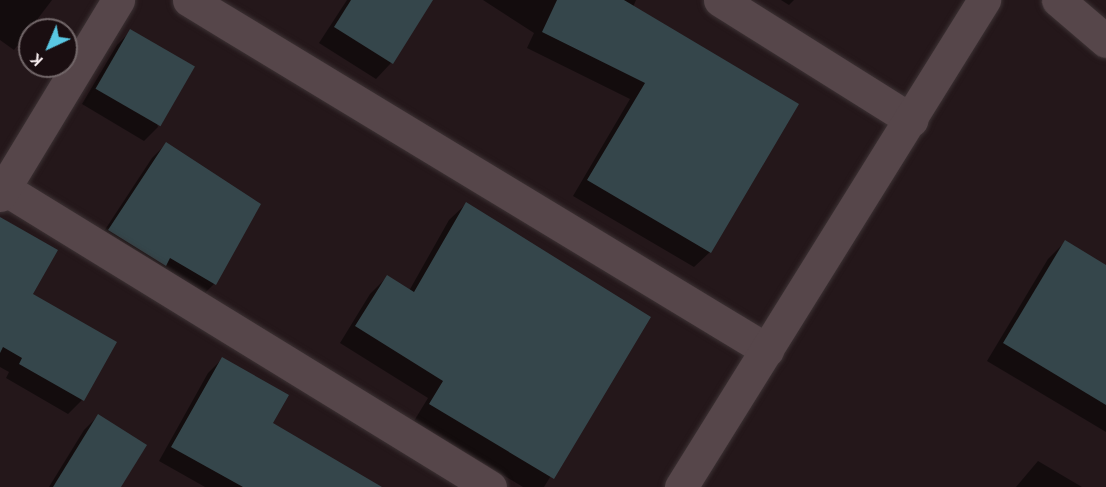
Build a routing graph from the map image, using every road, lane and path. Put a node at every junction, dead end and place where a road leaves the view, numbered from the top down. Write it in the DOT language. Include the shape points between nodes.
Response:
graph roads {
  1 [pos="118,0"];
  2 [pos="189,0"];
  3 [pos="720,0"];
  4 [pos="984,0"];
  5 [pos="1058,0"];
  6 [pos="1106,41"];
  7 [pos="911,120"];
  8 [pos="1,190"];
  9 [pos="767,350"];
  10 [pos="490,487"];
  11 [pos="681,487"];
  1 -- 8 [label="street"];
  2 -- 9 [label="street"];
  3 -- 7 [label="street"];
  4 -- 7 [label="street"];
  5 -- 6 [label="street"];
  7 -- 9 [label="street"];
  8 -- 10 [label="street"];
  9 -- 11 [label="street"];
}
